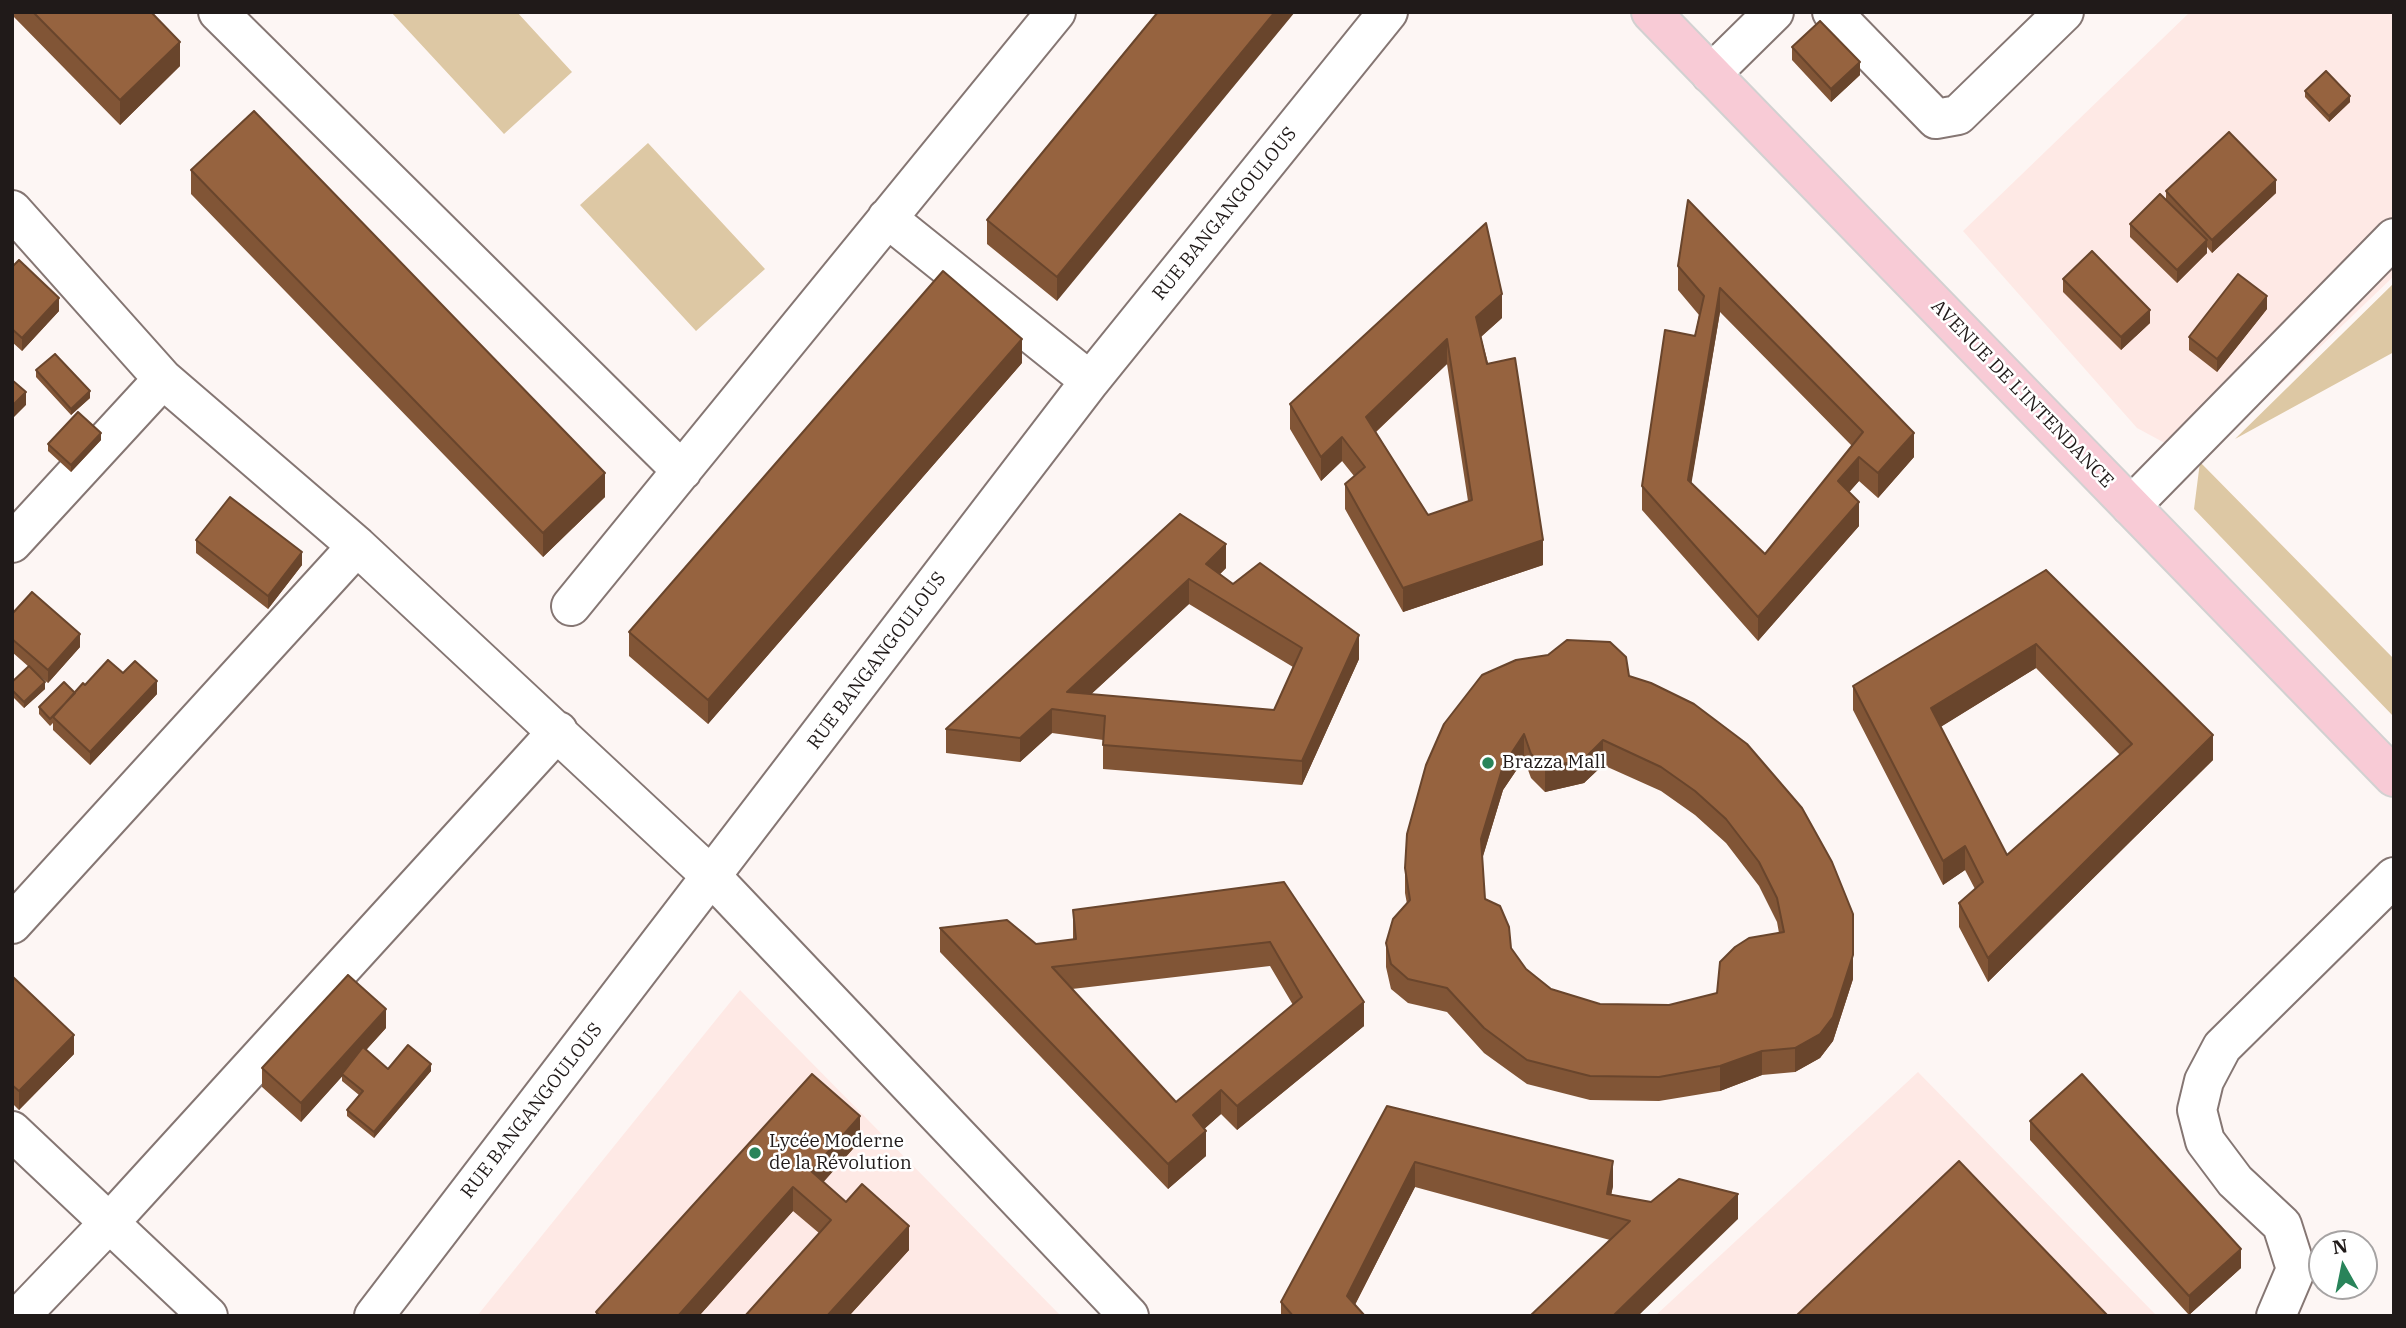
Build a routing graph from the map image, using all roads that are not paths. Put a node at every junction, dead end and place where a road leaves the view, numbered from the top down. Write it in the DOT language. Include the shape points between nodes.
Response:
graph roads {
  1 [pos="1056,12"];
  2 [pos="1388,12"];
  3 [pos="1651,12"];
  4 [pos="1774,12"];
  5 [pos="1832,12"];
  6 [pos="2064,12"];
  7 [pos="239,19"];
  8 [pos="1711,74"];
  9 [pos="12,210"];
  10 [pos="887,218"];
  11 [pos="2394,238"];
  12 [pos="163,379"];
  13 [pos="1090,381"];
  14 [pos="682,471"];
  15 [pos="2131,506"];
  16 [pos="12,543"];
  17 [pos="357,546"];
  18 [pos="571,606"];
  19 [pos="558,731"];
  20 [pos="2394,777"];
  21 [pos="712,877"];
  22 [pos="2394,877"];
  23 [pos="12,924"];
  24 [pos="12,1131"];
  25 [pos="109,1223"];
  26 [pos="20,1316"];
  27 [pos="208,1316"];
  28 [pos="374,1316"];
  29 [pos="1129,1316"];
  30 [pos="2276,1316"];
  1 -- 10 [label="street"];
  2 -- 13 [label="street, RUE BANGANGOULOUS"];
  3 -- 8 [label="main road, AVENUE DE L'INTENDANCE"];
  4 -- 8 [label="street"];
  5 -- 6 [label="street" via="1936,119 1958,115"];
  7 -- 14 [label="street"];
  8 -- 15 [label="main road, AVENUE DE L'INTENDANCE"];
  9 -- 12 [label="street"];
  10 -- 13 [label="street"];
  10 -- 14 [label="street"];
  11 -- 15 [label="street"];
  12 -- 16 [label="street"];
  12 -- 17 [label="street"];
  13 -- 21 [label="street, RUE BANGANGOULOUS"];
  14 -- 18 [label="street"];
  15 -- 20 [label="main road, AVENUE DE L'INTENDANCE"];
  17 -- 19 [label="street"];
  17 -- 23 [label="street"];
  19 -- 21 [label="street"];
  19 -- 25 [label="street"];
  21 -- 28 [label="street, RUE BANGANGOULOUS"];
  21 -- 29 [label="street"];
  22 -- 30 [label="street" via="2222,1047 2204,1080 2197,1110 2205,1141 2235,1181 2282,1225 2296,1269"];
  24 -- 25 [label="street"];
  25 -- 26 [label="street"];
  25 -- 27 [label="street"];
}
